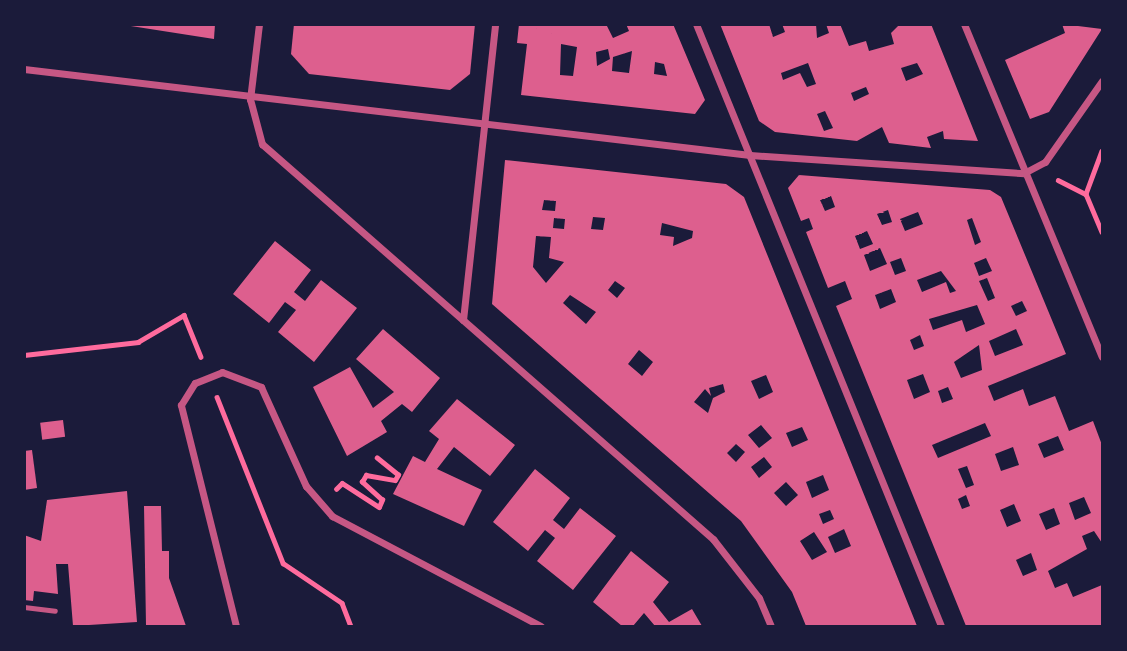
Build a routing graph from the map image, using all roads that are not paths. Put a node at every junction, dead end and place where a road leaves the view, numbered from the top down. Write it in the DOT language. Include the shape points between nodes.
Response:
graph roads {
  1 [pos="259,24"];
  2 [pos="495,24"];
  3 [pos="696,24"];
  4 [pos="964,24"];
  5 [pos="24,69"];
  6 [pos="1102,81"];
  7 [pos="250,99"];
  8 [pos="483,123"];
  9 [pos="750,155"];
  10 [pos="1024,173"];
  11 [pos="463,320"];
  12 [pos="1102,356"];
  13 [pos="24,607"];
  14 [pos="55,611"];
  15 [pos="236,626"];
  16 [pos="541,626"];
  17 [pos="771,626"];
  18 [pos="941,626"];
  1 -- 7 [label="street"];
  2 -- 8 [label="street"];
  3 -- 9 [label="street"];
  4 -- 10 [label="street"];
  5 -- 7 [label="street"];
  6 -- 10 [label="street" via="1045,162"];
  7 -- 8 [label="street"];
  7 -- 11 [label="street" via="262,144"];
  8 -- 9 [label="street"];
  8 -- 11 [label="street"];
  9 -- 10 [label="street"];
  9 -- 18 [label="street"];
  10 -- 12 [label="street"];
  11 -- 17 [label="street" via="713,539 759,598"];
  13 -- 14 [label="lane"];
  15 -- 16 [label="street" via="182,419 185,395 208,376 237,373 261,387 320,503 350,527"];
}
